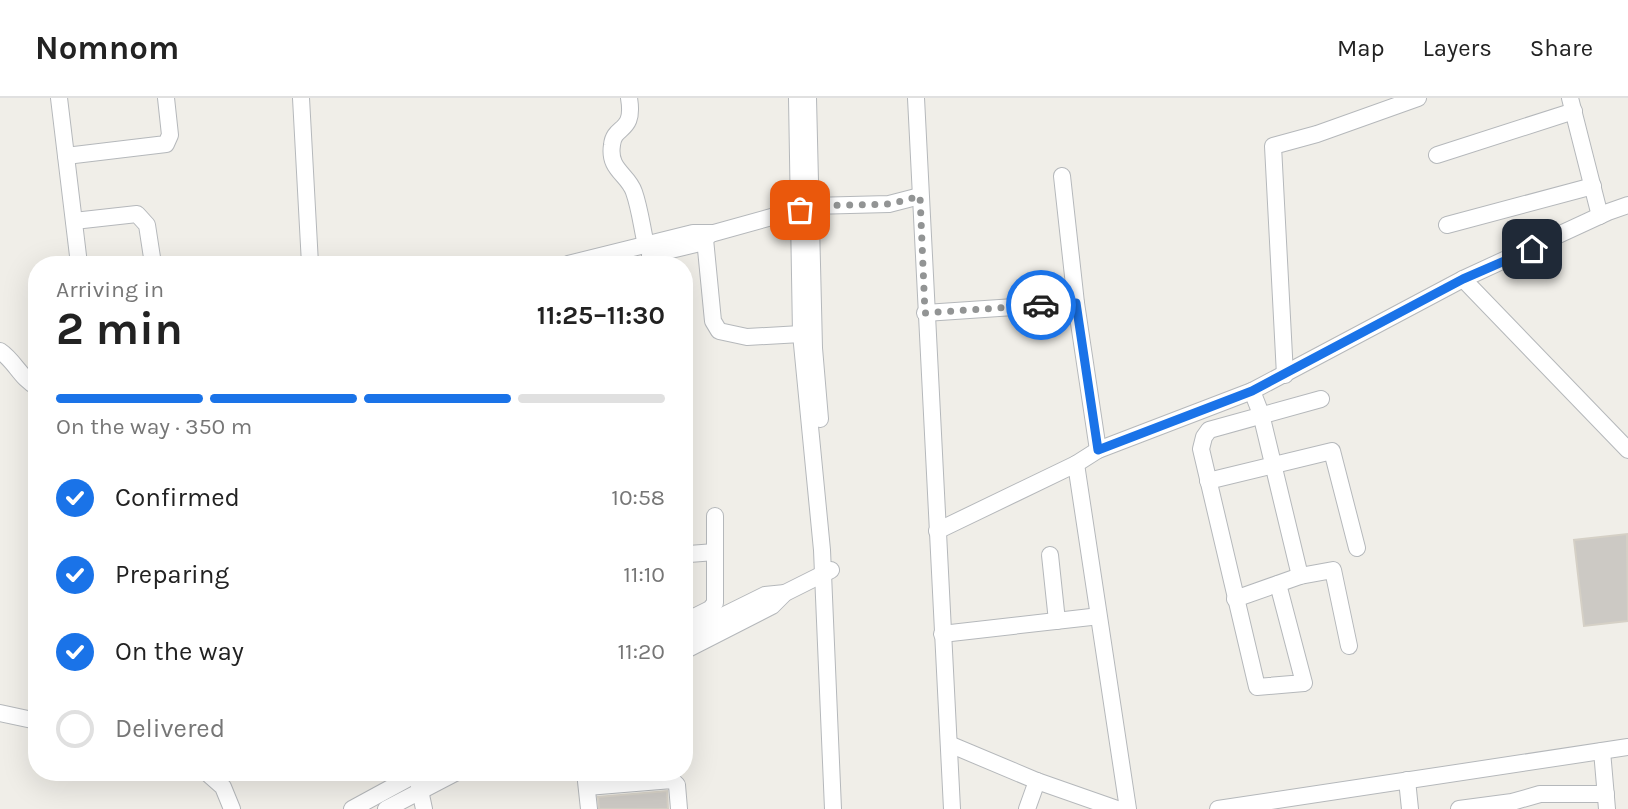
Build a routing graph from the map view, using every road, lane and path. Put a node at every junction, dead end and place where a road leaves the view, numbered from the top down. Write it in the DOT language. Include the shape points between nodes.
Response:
graph roads {
  1 [pos="49,98"];
  2 [pos="59,98"];
  3 [pos="166,98"];
  4 [pos="300,98"];
  5 [pos="629,98"];
  6 [pos="797,98"];
  7 [pos="808,98"];
  8 [pos="916,98"];
  9 [pos="1418,98"];
  10 [pos="1572,105"];
  11 [pos="1437,155"];
  12 [pos="66,156"];
  13 [pos="1062,176"];
  14 [pos="1593,186"];
  15 [pos="920,196"];
  16 [pos="1628,205"];
  17 [pos="806,208"];
  18 [pos="1600,216"];
  19 [pos="74,221"];
  20 [pos="1447,225"];
  21 [pos="709,236"];
  22 [pos="646,245"];
  23 [pos="78,256"];
  24 [pos="78,256"];
  25 [pos="152,256"];
  26 [pos="310,256"];
  27 [pos="601,256"];
  28 [pos="646,256"];
  29 [pos="1463,279"];
  30 [pos="1076,303"];
  31 [pos="925,313"];
  32 [pos="801,334"];
  33 [pos="0,351"];
  34 [pos="1284,375"];
  35 [pos="28,382"];
  36 [pos="1252,391"];
  37 [pos="1321,399"];
  38 [pos="1261,414"];
  39 [pos="1098,450"];
  40 [pos="1628,450"];
  41 [pos="1076,464"];
  42 [pos="1272,464"];
  43 [pos="1208,481"];
  44 [pos="715,516"];
  45 [pos="937,531"];
  46 [pos="1357,548"];
  47 [pos="715,552"];
  48 [pos="693,554"];
  49 [pos="1050,555"];
  50 [pos="827,571"];
  51 [pos="1300,576"];
  52 [pos="1278,584"];
  53 [pos="785,593"];
  54 [pos="1235,599"];
  55 [pos="1091,617"];
  56 [pos="693,618"];
  57 [pos="1057,621"];
  58 [pos="693,631"];
  59 [pos="942,634"];
  60 [pos="693,646"];
  61 [pos="1349,646"];
  62 [pos="0,713"];
  63 [pos="28,719"];
  64 [pos="949,744"];
  65 [pos="1628,747"];
  66 [pos="1602,751"];
  67 [pos="1407,780"];
  68 [pos="216,781"];
  69 [pos="403,781"];
  70 [pos="418,781"];
  71 [pos="439,781"];
  72 [pos="586,781"];
  73 [pos="673,781"];
  74 [pos="1037,781"];
  75 [pos="420,791"];
  76 [pos="1607,802"];
  77 [pos="232,809"];
  78 [pos="352,809"];
  79 [pos="386,809"];
  80 [pos="424,809"];
  81 [pos="589,809"];
  82 [pos="679,809"];
  83 [pos="832,809"];
  84 [pos="844,809"];
  85 [pos="952,809"];
  86 [pos="1027,809"];
  87 [pos="1117,809"];
  88 [pos="1128,809"];
  89 [pos="1218,809"];
  90 [pos="1410,809"];
  91 [pos="1459,809"];
  1 -- 23 [label="street"];
  2 -- 12 [label="street"];
  3 -- 12 [label="street" via="170,135 166,144"];
  4 -- 26 [label="street"];
  5 -- 22 [label="street" via="631,118 611,146 614,165 635,193"];
  6 -- 17 [label="street"];
  7 -- 17 [label="street"];
  8 -- 15 [label="street"];
  9 -- 34 [label="street" via="1273,146"];
  10 -- 11 [label="street"];
  10 -- 14 [label="street"];
  12 -- 19 [label="street"];
  13 -- 30 [label="street"];
  14 -- 18 [label="street"];
  14 -- 20 [label="street"];
  15 -- 17 [label="street" via="890,204"];
  15 -- 31 [label="street"];
  16 -- 18 [label="street"];
  17 -- 21 [label="street"];
  17 -- 32 [label="street"];
  17 -- 50 [label="street"];
  18 -- 29 [label="street"];
  19 -- 24 [label="street"];
  19 -- 25 [label="street" via="137,214 147,225"];
  21 -- 22 [label="street" via="693,233"];
  21 -- 28 [label="street" via="696,244"];
  21 -- 32 [label="street" via="713,321 719,331 747,337"];
  22 -- 27 [label="street"];
  29 -- 34 [label="street"];
  29 -- 40 [label="street"];
  30 -- 31 [label="street"];
  30 -- 39 [label="street"];
  31 -- 45 [label="street"];
  32 -- 50 [label="street"];
  33 -- 35 [label="street"];
  34 -- 36 [label="street"];
  36 -- 38 [label="street"];
  36 -- 39 [label="street"];
  37 -- 38 [label="street"];
  38 -- 42 [label="street"];
  38 -- 43 [label="street" via="1209,430 1201,449"];
  39 -- 41 [label="street"];
  41 -- 45 [label="street"];
  41 -- 88 [label="street"];
  42 -- 43 [label="street"];
  42 -- 46 [label="street" via="1332,451"];
  42 -- 51 [label="street"];
  43 -- 54 [label="street"];
  44 -- 47 [label="street"];
  45 -- 59 [label="street"];
  47 -- 48 [label="street"];
  47 -- 56 [label="street" via="715,603"];
  49 -- 57 [label="street"];
  50 -- 53 [label="street"];
  50 -- 83 [label="street"];
  50 -- 84 [label="street"];
  51 -- 52 [label="street"];
  51 -- 61 [label="street" via="1333,570"];
  52 -- 54 [label="street"];
  52 -- 54 [label="street" via="1304,683 1257,687"];
  53 -- 58 [label="street" via="765,595"];
  53 -- 60 [label="street" via="772,606"];
  55 -- 57 [label="street"];
  57 -- 59 [label="street"];
  59 -- 64 [label="street"];
  62 -- 63 [label="street"];
  64 -- 74 [label="street"];
  64 -- 85 [label="street"];
  65 -- 66 [label="street"];
  66 -- 67 [label="street"];
  66 -- 76 [label="street"];
  67 -- 89 [label="street"];
  67 -- 90 [label="street"];
  68 -- 77 [label="street"];
  69 -- 78 [label="street"];
  70 -- 75 [label="street"];
  71 -- 75 [label="street"];
  72 -- 81 [label="street"];
  73 -- 82 [label="street"];
  74 -- 86 [label="street"];
  74 -- 87 [label="street"];
  75 -- 79 [label="street"];
  75 -- 80 [label="street"];
  76 -- 91 [label="street" via="1540,794"];
}
